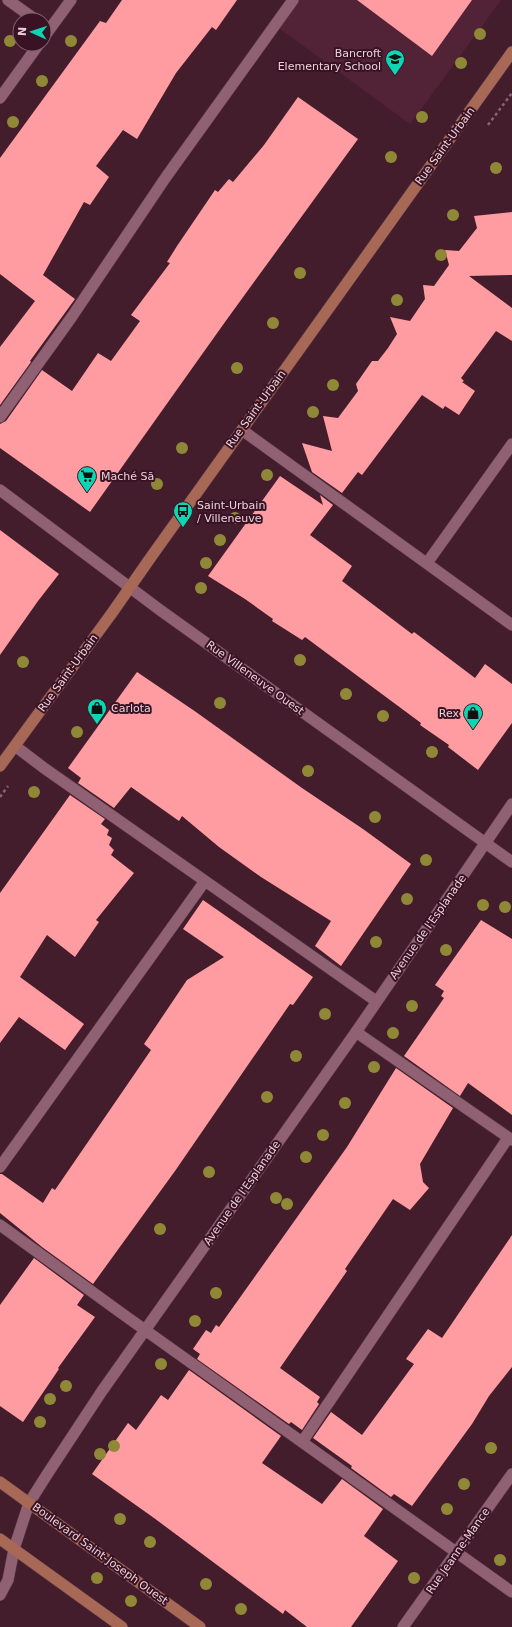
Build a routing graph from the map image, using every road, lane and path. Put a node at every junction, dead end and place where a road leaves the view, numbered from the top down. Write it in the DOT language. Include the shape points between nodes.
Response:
graph roads {
  1 [pos="8,0"];
  2 [pos="71,0"];
  3 [pos="293,0"];
  4 [pos="25,12"];
  5 [pos="52,24"];
  6 [pos="33,52"];
  7 [pos="512,52"];
  8 [pos="0,98"];
  9 [pos="0,417"];
  10 [pos="242,430"];
  11 [pos="512,444"];
  12 [pos="0,490"];
  13 [pos="427,563"];
  14 [pos="130,587"];
  15 [pos="512,625"];
  16 [pos="15,746"];
  17 [pos="0,766"];
  18 [pos="512,804"];
  19 [pos="486,843"];
  20 [pos="512,862"];
  21 [pos="205,881"];
  22 [pos="376,1001"];
  23 [pos="356,1032"];
  24 [pos="510,1139"];
  25 [pos="0,1167"];
  26 [pos="0,1225"];
  27 [pos="145,1330"];
  28 [pos="302,1442"];
  29 [pos="512,1474"];
  30 [pos="0,1482"];
  31 [pos="29,1503"];
  32 [pos="0,1539"];
  33 [pos="14,1549"];
  34 [pos="457,1552"];
  35 [pos="512,1592"];
  36 [pos="0,1595"];
  37 [pos="122,1627"];
  38 [pos="200,1627"];
  39 [pos="403,1627"];
  1 -- 4 [label="street"];
  2 -- 5 [label="street"];
  3 -- 9 [label="street" via="166,177 71,318"];
  6 -- 8 [label="street"];
  7 -- 10 [label="main road, Rue Saint-Urbain"];
  10 -- 13 [label="street"];
  10 -- 14 [label="main road, Rue Saint-Urbain"];
  11 -- 13 [label="street"];
  12 -- 14 [label="street, Rue Villeneuve Ouest"];
  13 -- 15 [label="street"];
  14 -- 16 [label="main road, Rue Saint-Urbain"];
  14 -- 19 [label="street, Rue Villeneuve Ouest"];
  16 -- 17 [label="main road, Rue Saint-Urbain"];
  16 -- 21 [label="street"];
  18 -- 19 [label="street, Avenue de l'Esplanade"];
  19 -- 20 [label="street, Rue Villeneuve Ouest"];
  19 -- 22 [label="street, Avenue de l'Esplanade"];
  21 -- 22 [label="street"];
  21 -- 25 [label="street"];
  22 -- 23 [label="street, Avenue de l'Esplanade"];
  23 -- 24 [label="street"];
  23 -- 27 [label="street, Avenue de l'Esplanade"];
  24 -- 28 [label="street"];
  26 -- 27 [label="street"];
  27 -- 28 [label="street"];
  27 -- 31 [label="street, Avenue de l'Esplanade"];
  28 -- 34 [label="street"];
  29 -- 34 [label="street, Rue Jeanne-Mance"];
  30 -- 31 [label="main road, Boulevard Saint-Joseph Ouest"];
  31 -- 33 [label="street, Avenue de l'Esplanade"];
  31 -- 38 [label="main road, Boulevard Saint-Joseph Ouest"];
  32 -- 33 [label="main road"];
  33 -- 36 [label="street, Avenue de l'Esplanade" via="8,1580"];
  33 -- 37 [label="main road"];
  34 -- 35 [label="street"];
  34 -- 39 [label="street, Rue Jeanne-Mance"];
}
